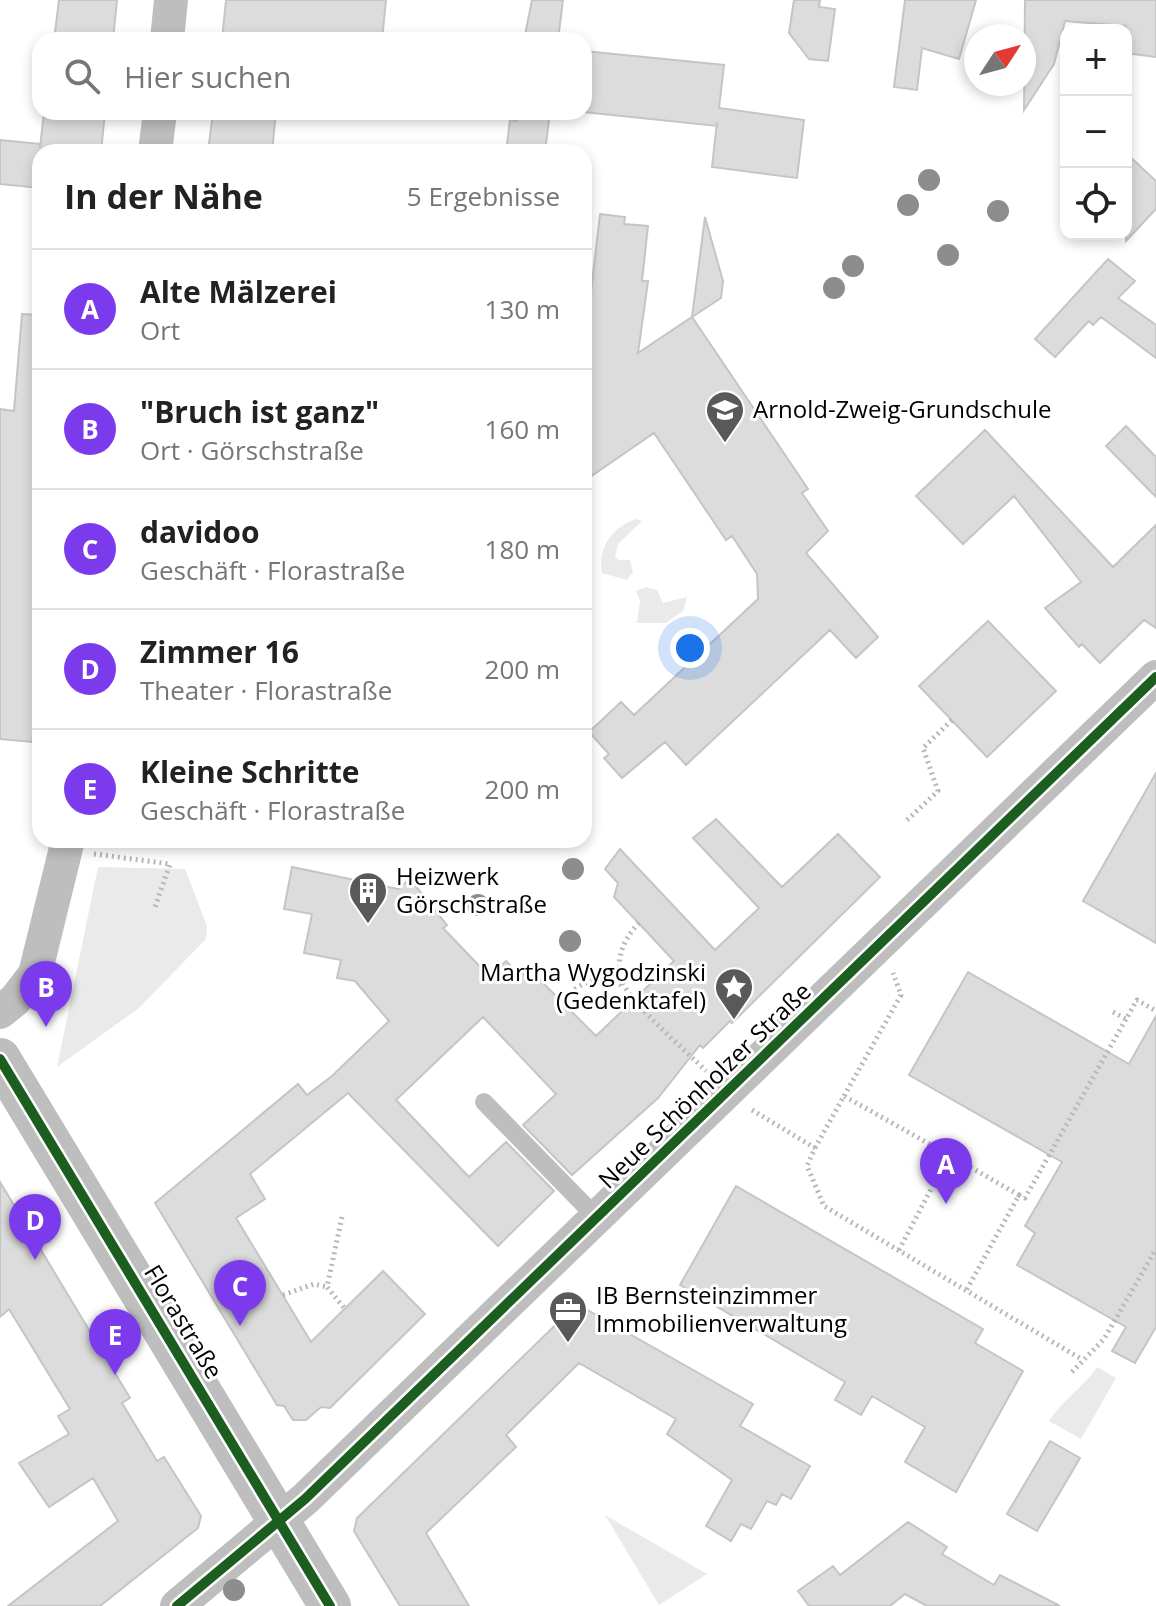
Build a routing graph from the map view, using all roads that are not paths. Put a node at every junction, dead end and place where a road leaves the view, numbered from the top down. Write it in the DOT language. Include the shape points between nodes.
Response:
graph roads {
  1 [pos="171,0"];
  2 [pos="168,32"];
  3 [pos="159,120"];
  4 [pos="156,144"];
  5 [pos="1156,677"];
  6 [pos="81,848"];
  7 [pos="0,1012"];
  8 [pos="0,1059"];
  9 [pos="484,1102"];
  10 [pos="597,1218"];
  11 [pos="279,1522"];
  12 [pos="177,1606"];
  13 [pos="330,1606"];
  1 -- 2 [label="street"];
  3 -- 4 [label="street"];
  5 -- 10 [label="street, Neue Schönholzer Straße"];
  6 -- 7 [label="street" via="35,974"];
  8 -- 11 [label="street, Florastraße"];
  9 -- 10 [label="lane"];
  10 -- 11 [label="street, Neue Schönholzer Straße"];
  11 -- 12 [label="street, Neue Schönholzer Straße"];
  11 -- 13 [label="street, Florastraße"];
}
